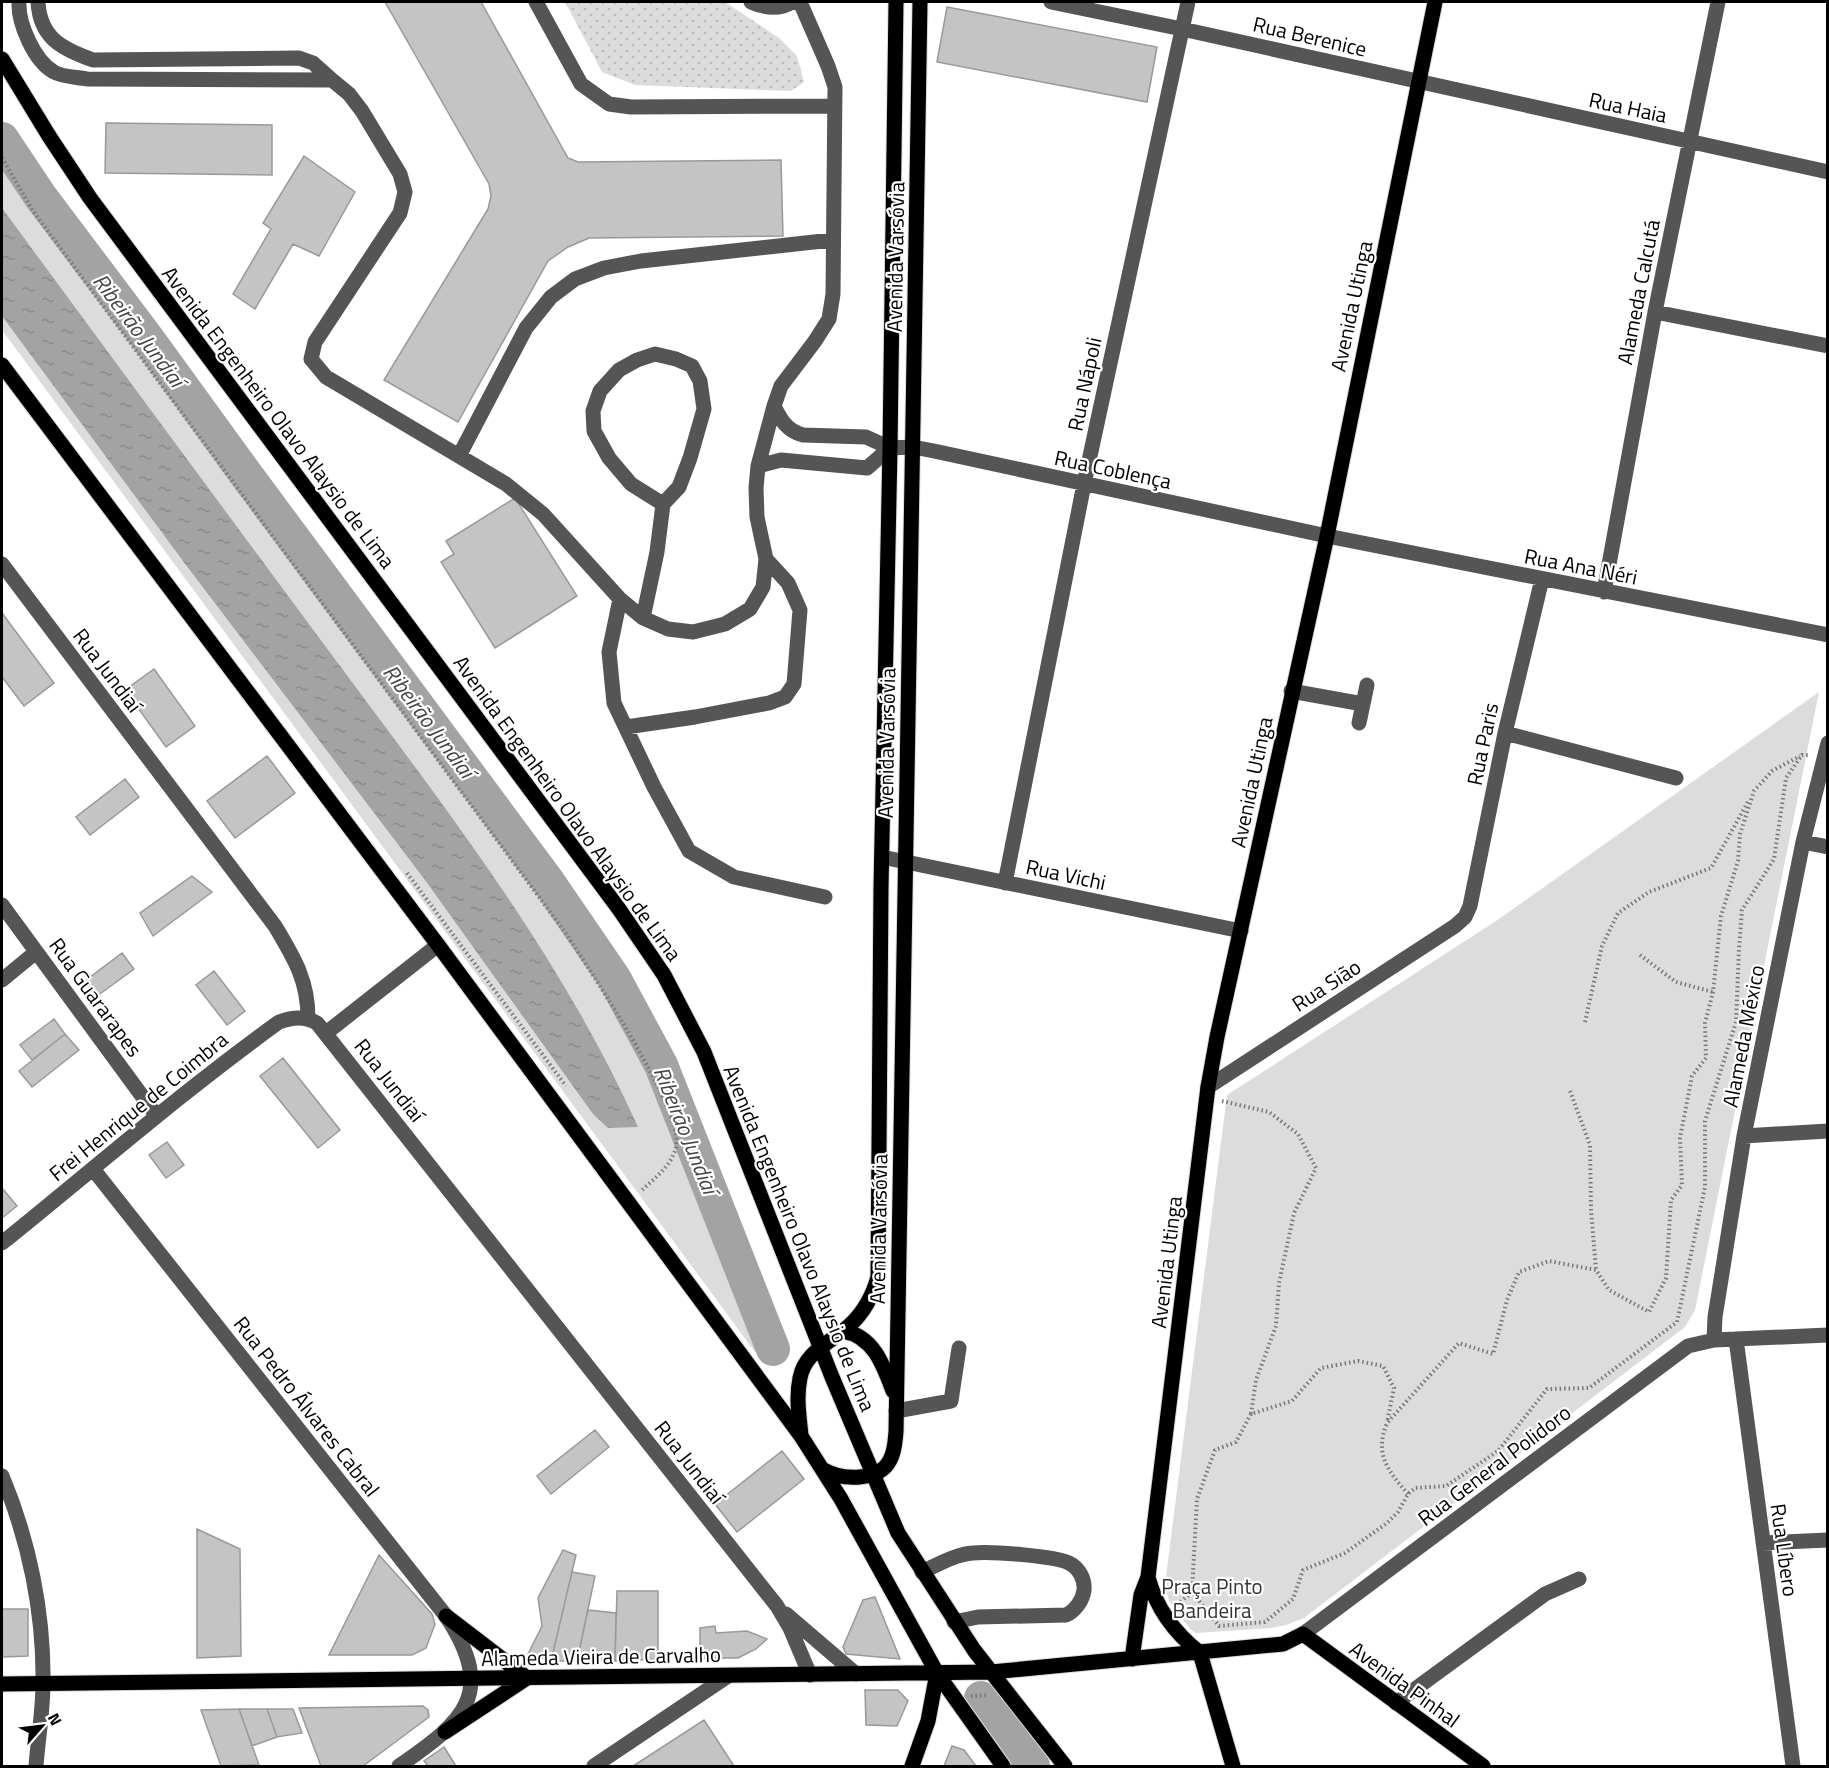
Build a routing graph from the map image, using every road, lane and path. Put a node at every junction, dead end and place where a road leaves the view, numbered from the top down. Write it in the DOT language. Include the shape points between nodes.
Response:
graph roads {
  1 [pos="19,2"];
  2 [pos="38,2"];
  3 [pos="536,2"];
  4 [pos="751,2"];
  5 [pos="792,2"];
  6 [pos="800,2"];
  7 [pos="896,2"];
  8 [pos="920,2"];
  9 [pos="1051,2"];
  10 [pos="1188,2"];
  11 [pos="1434,2"];
  12 [pos="1718,2"];
  13 [pos="1182,28"];
  14 [pos="2,59"];
  15 [pos="332,80"];
  16 [pos="1419,82"];
  17 [pos="835,106"];
  18 [pos="1689,142"];
  19 [pos="2,158"];
  20 [pos="1827,172"];
  21 [pos="832,240"];
  22 [pos="1655,312"];
  23 [pos="1827,346"];
  24 [pos="2,365"];
  25 [pos="774,406"];
  26 [pos="913,447"];
  27 [pos="890,448"];
  28 [pos="459,456"];
  29 [pos="758,466"];
  30 [pos="1084,484"];
  31 [pos="663,504"];
  32 [pos="1327,536"];
  33 [pos="766,559"];
  34 [pos="2,564"];
  35 [pos="1542,579"];
  36 [pos="1604,592"];
  37 [pos="620,599"];
  38 [pos="643,618"];
  39 [pos="1827,635"];
  40 [pos="1367,685"];
  41 [pos="1291,692"];
  42 [pos="1363,704"];
  43 [pos="1359,723"];
  44 [pos="626,727"];
  45 [pos="1505,733"];
  46 [pos="1826,749"];
  47 [pos="1802,755"];
  48 [pos="1676,778"];
  49 [pos="1754,791"];
  50 [pos="1803,842"];
  51 [pos="1827,846"];
  52 [pos="882,857"];
  53 [pos="904,862"];
  54 [pos="404,869"];
  55 [pos="1005,883"];
  56 [pos="825,897"];
  57 [pos="2,905"];
  58 [pos="1465,917"];
  59 [pos="1241,931"];
  60 [pos="438,945"];
  61 [pos="36,952"];
  62 [pos="1640,955"];
  63 [pos="2,980"];
  64 [pos="1713,992"];
  65 [pos="308,1018"];
  66 [pos="1585,1022"];
  67 [pos="326,1032"];
  68 [pos="1570,1091"];
  69 [pos="1207,1092"];
  70 [pos="573,1096"];
  71 [pos="156,1115"];
  72 [pos="1827,1131"];
  73 [pos="1744,1136"];
  74 [pos="93,1170"];
  75 [pos="635,1181"];
  76 [pos="2,1243"];
  77 [pos="1596,1270"];
  78 [pos="843,1331"];
  79 [pos="1827,1335"];
  80 [pos="1736,1339"];
  81 [pos="1714,1340"];
  82 [pos="820,1347"];
  83 [pos="959,1348"];
  84 [pos="896,1407"];
  85 [pos="1251,1414"];
  86 [pos="1387,1423"];
  87 [pos="801,1436"];
  88 [pos="824,1470"];
  89 [pos="872,1474"];
  90 [pos="2,1476"];
  91 [pos="1408,1494"];
  92 [pos="1827,1540"];
  93 [pos="1763,1543"];
  94 [pos="922,1572"];
  95 [pos="1148,1577"];
  96 [pos="1579,1579"];
  97 [pos="1192,1592"];
  98 [pos="777,1606"];
  99 [pos="446,1616"];
  100 [pos="1165,1616"];
  101 [pos="954,1622"];
  102 [pos="1303,1634"];
  103 [pos="1200,1653"];
  104 [pos="1132,1659"];
  105 [pos="991,1672"];
  106 [pos="856,1674"];
  107 [pos="937,1674"];
  108 [pos="810,1675"];
  109 [pos="728,1676"];
  110 [pos="471,1678"];
  111 [pos="527,1678"];
  112 [pos="2,1684"];
  113 [pos="43,1684"];
  114 [pos="1010,1695"];
  115 [pos="953,1697"];
  116 [pos="1396,1703"];
  117 [pos="445,1732"];
  118 [pos="36,1767"];
  119 [pos="399,1767"];
  120 [pos="594,1767"];
  121 [pos="912,1767"];
  122 [pos="1003,1767"];
  123 [pos="1065,1767"];
  124 [pos="1233,1767"];
  125 [pos="1483,1767"];
  126 [pos="1793,1767"];
  1 -- 15 [label="street" via="27,37 38,57 55,73 87,78"];
  2 -- 15 [label="street" via="49,36 67,51 93,60 299,58 313,63"];
  3 -- 17 [label="street" via="581,84 609,104"];
  4 -- 5 [label="street" via="776,8"];
  6 -- 17 [label="street" via="828,66 835,87"];
  7 -- 27 [label="main road, Avenida Varsóvia"];
  8 -- 26 [label="main road, Avenida Varsóvia"];
  9 -- 13 [label="street, Rua Berenice"];
  10 -- 13 [label="street, Rua Nápoli"];
  11 -- 16 [label="main road, Avenida Utinga"];
  12 -- 18 [label="street, Alameda Calcutá"];
  13 -- 16 [label="street, Rua Berenice"];
  13 -- 30 [label="street, Rua Nápoli"];
  14 -- 82 [label="main road, Avenida Engenheiro Olavo Alaysio de Lima" via="90,198 664,975 704,1052"];
  15 -- 28 [label="street" via="362,111 400,174 405,192 400,213 315,342 311,359 326,377"];
  16 -- 18 [label="street, Rua Haia"];
  16 -- 32 [label="main road, Avenida Utinga"];
  17 -- 21 [label="street"];
  18 -- 20 [label="street, Rua Haia"];
  18 -- 22 [label="street, Alameda Calcutá"];
  19 -- 75 [label="path" via="33,211 567,935 603,992 638,1051 676,1129 676,1146 666,1166 642,1190"];
  21 -- 25 [label="street" via="833,294 829,319 781,386"];
  21 -- 28 [label="street" via="641,261 575,279 551,297 526,328"];
  22 -- 23 [label="street"];
  22 -- 36 [label="street, Alameda Calcutá"];
  24 -- 60 [label="main road"];
  25 -- 27 [label="street" via="793,432 866,437"];
  25 -- 29 [label="street"];
  26 -- 27 [label="street, Rua Coblença"];
  26 -- 30 [label="street, Rua Coblença"];
  26 -- 53 [label="main road, Avenida Varsóvia"];
  27 -- 29 [label="street" via="867,468 781,460"];
  27 -- 52 [label="main road, Avenida Varsóvia"];
  28 -- 37 [label="street" via="506,484 543,514"];
  29 -- 33 [label="street" via="757,517"];
  30 -- 32 [label="street, Rua Coblença"];
  30 -- 55 [label="street, Rua Nápoli"];
  31 -- 31 [label="street" via="679,487 704,409 700,381 692,366 655,354 619,370 600,391 593,411 594,431 609,458 631,484"];
  31 -- 38 [label="street"];
  32 -- 35 [label="street, Rua Ana Néri"];
  32 -- 41 [label="main road, Avenida Utinga"];
  33 -- 38 [label="street" via="762,587 750,609 725,624 693,632 668,629"];
  33 -- 44 [label="street" via="788,583 800,610 794,684 785,697"];
  34 -- 65 [label="street, Rua Jundiaí" via="275,926 301,972"];
  35 -- 36 [label="street, Rua Ana Néri"];
  35 -- 45 [label="street, Rua Paris"];
  36 -- 39 [label="street, Rua Ana Néri"];
  37 -- 38 [label="street"];
  37 -- 44 [label="street" via="609,652 614,703"];
  40 -- 42 [label="street"];
  41 -- 42 [label="street"];
  41 -- 59 [label="main road, Avenida Utinga"];
  42 -- 43 [label="street"];
  44 -- 56 [label="street" via="689,851 734,877"];
  45 -- 48 [label="street"];
  45 -- 58 [label="street, Rua Paris"];
  46 -- 47 [label="path"];
  46 -- 50 [label="street, Alameda México"];
  47 -- 49 [label="path" via="1772,771"];
  47 -- 91 [label="path" via="1786,778 1774,859 1743,910 1736,1022 1705,1121 1705,1187 1677,1322 1590,1388 1547,1389 1498,1451 1446,1486 1415,1488"];
  49 -- 64 [label="path" via="1721,916"];
  49 -- 66 [label="path" via="1711,868 1649,892 1618,913 1602,945"];
  50 -- 51 [label="street"];
  50 -- 73 [label="street, Alameda México"];
  52 -- 53 [label="street, Rua Vichi"];
  52 -- 78 [label="main road, Avenida Varsóvia" via="878,1277 865,1307"];
  53 -- 55 [label="street, Rua Vichi"];
  53 -- 84 [label="main road, Avenida Varsóvia"];
  54 -- 70 [label="path"];
  55 -- 59 [label="street, Rua Vichi"];
  57 -- 61 [label="street, Rua Guararapes"];
  58 -- 69 [label="street, Rua Sião"];
  59 -- 69 [label="main road, Avenida Utinga"];
  60 -- 67 [label="street"];
  60 -- 87 [label="main road"];
  61 -- 63 [label="street"];
  61 -- 71 [label="street, Rua Guararapes"];
  62 -- 64 [label="path" via="1676,982"];
  64 -- 77 [label="path" via="1705,1023 1706,1058 1692,1076 1680,1137 1682,1185 1671,1200 1666,1278 1649,1312 1609,1290"];
  65 -- 67 [label="street, Rua Jundiaí"];
  65 -- 71 [label="street, Frei Henrique de Coimbra" via="279,1022"];
  67 -- 98 [label="street, Rua Jundiaí"];
  68 -- 77 [label="path" via="1590,1145"];
  69 -- 85 [label="path" via="1269,1112 1298,1134 1316,1168 1294,1213 1276,1326 1256,1380"];
  69 -- 95 [label="main road, Avenida Utinga"];
  71 -- 74 [label="street, Frei Henrique de Coimbra"];
  72 -- 73 [label="street"];
  73 -- 81 [label="street, Alameda México"];
  74 -- 76 [label="street, Frei Henrique de Coimbra"];
  74 -- 99 [label="street, Rua Pedro Álvares Cabral"];
  77 -- 86 [label="path" via="1549,1261 1519,1272 1493,1354 1459,1343"];
  78 -- 82 [label="main road, Avenida Varsóvia"];
  78 -- 84 [label="main road" via="863,1338 874,1349 885,1369"];
  79 -- 80 [label="street, Rua General Polidoro"];
  80 -- 81 [label="street, Rua General Polidoro"];
  80 -- 93 [label="street, Rua Líbero"];
  81 -- 102 [label="street, Rua General Polidoro" via="1688,1346"];
  82 -- 87 [label="main road, Avenida Varsóvia" via="806,1362 800,1377"];
  82 -- 89 [label="main road, Avenida Engenheiro Olavo Alaysio de Lima"];
  83 -- 84 [label="street" via="951,1401"];
  84 -- 89 [label="main road, Avenida Varsóvia" via="895,1448 890,1462"];
  85 -- 86 [label="path" via="1293,1401 1321,1368 1358,1361 1383,1366 1394,1388"];
  85 -- 97 [label="path" via="1236,1442 1215,1450 1197,1499"];
  86 -- 91 [label="path" via="1381,1436 1382,1453 1390,1473"];
  87 -- 88 [label="main road"];
  88 -- 89 [label="main road" via="840,1476"];
  88 -- 107 [label="main road"];
  89 -- 94 [label="main road, Avenida Engenheiro Olavo Alaysio de Lima" via="898,1533"];
  90 -- 113 [label="street" via="30,1556"];
  91 -- 97 [label="path" via="1388,1523 1345,1553 1303,1570 1293,1599 1264,1622 1219,1626"];
  92 -- 93 [label="street"];
  93 -- 126 [label="street, Rua Líbero"];
  94 -- 101 [label="main road, Avenida Engenheiro Olavo Alaysio de Lima"];
  94 -- 101 [label="street" via="971,1552 1068,1562 1080,1572 1082,1598 1066,1615 978,1617"];
  95 -- 100 [label="main road, Avenida Utinga"];
  95 -- 104 [label="main road, Avenida Utinga" via="1141,1595"];
  96 -- 116 [label="street" via="1545,1594"];
  97 -- 100 [label="path"];
  98 -- 106 [label="street, Rua Jundiaí"];
  98 -- 108 [label="street, Rua Jundiaí"];
  99 -- 110 [label="street, Rua Pedro Álvares Cabral" via="463,1646"];
  99 -- 111 [label="main road"];
  100 -- 103 [label="main road, Avenida Utinga"];
  101 -- 105 [label="main road, Avenida Engenheiro Olavo Alaysio de Lima"];
  102 -- 103 [label="main road" via="1283,1644"];
  102 -- 116 [label="main road, Avenida Pinhal"];
  103 -- 104 [label="main road, Alameda Vieira de Carvalho"];
  103 -- 124 [label="main road"];
  104 -- 105 [label="main road, Alameda Vieira de Carvalho"];
  105 -- 107 [label="main road, Alameda Vieira de Carvalho"];
  105 -- 114 [label="main road, Avenida Engenheiro Olavo Alaysio de Lima"];
  106 -- 107 [label="main road, Alameda Vieira de Carvalho"];
  106 -- 108 [label="main road, Alameda Vieira de Carvalho"];
  107 -- 115 [label="main road"];
  107 -- 121 [label="main road" via="928,1721"];
  108 -- 109 [label="main road, Alameda Vieira de Carvalho"];
  109 -- 111 [label="main road, Alameda Vieira de Carvalho"];
  109 -- 120 [label="street"];
  110 -- 111 [label="main road, Alameda Vieira de Carvalho"];
  110 -- 113 [label="main road, Alameda Vieira de Carvalho"];
  110 -- 117 [label="street" via="469,1699"];
  111 -- 117 [label="main road"];
  112 -- 113 [label="main road, Alameda Vieira de Carvalho"];
  113 -- 118 [label="street"];
  114 -- 115 [label="path"];
  114 -- 123 [label="main road, Avenida Engenheiro Olavo Alaysio de Lima"];
  115 -- 122 [label="main road"];
  116 -- 125 [label="main road, Avenida Pinhal"];
  117 -- 119 [label="street"];
}
